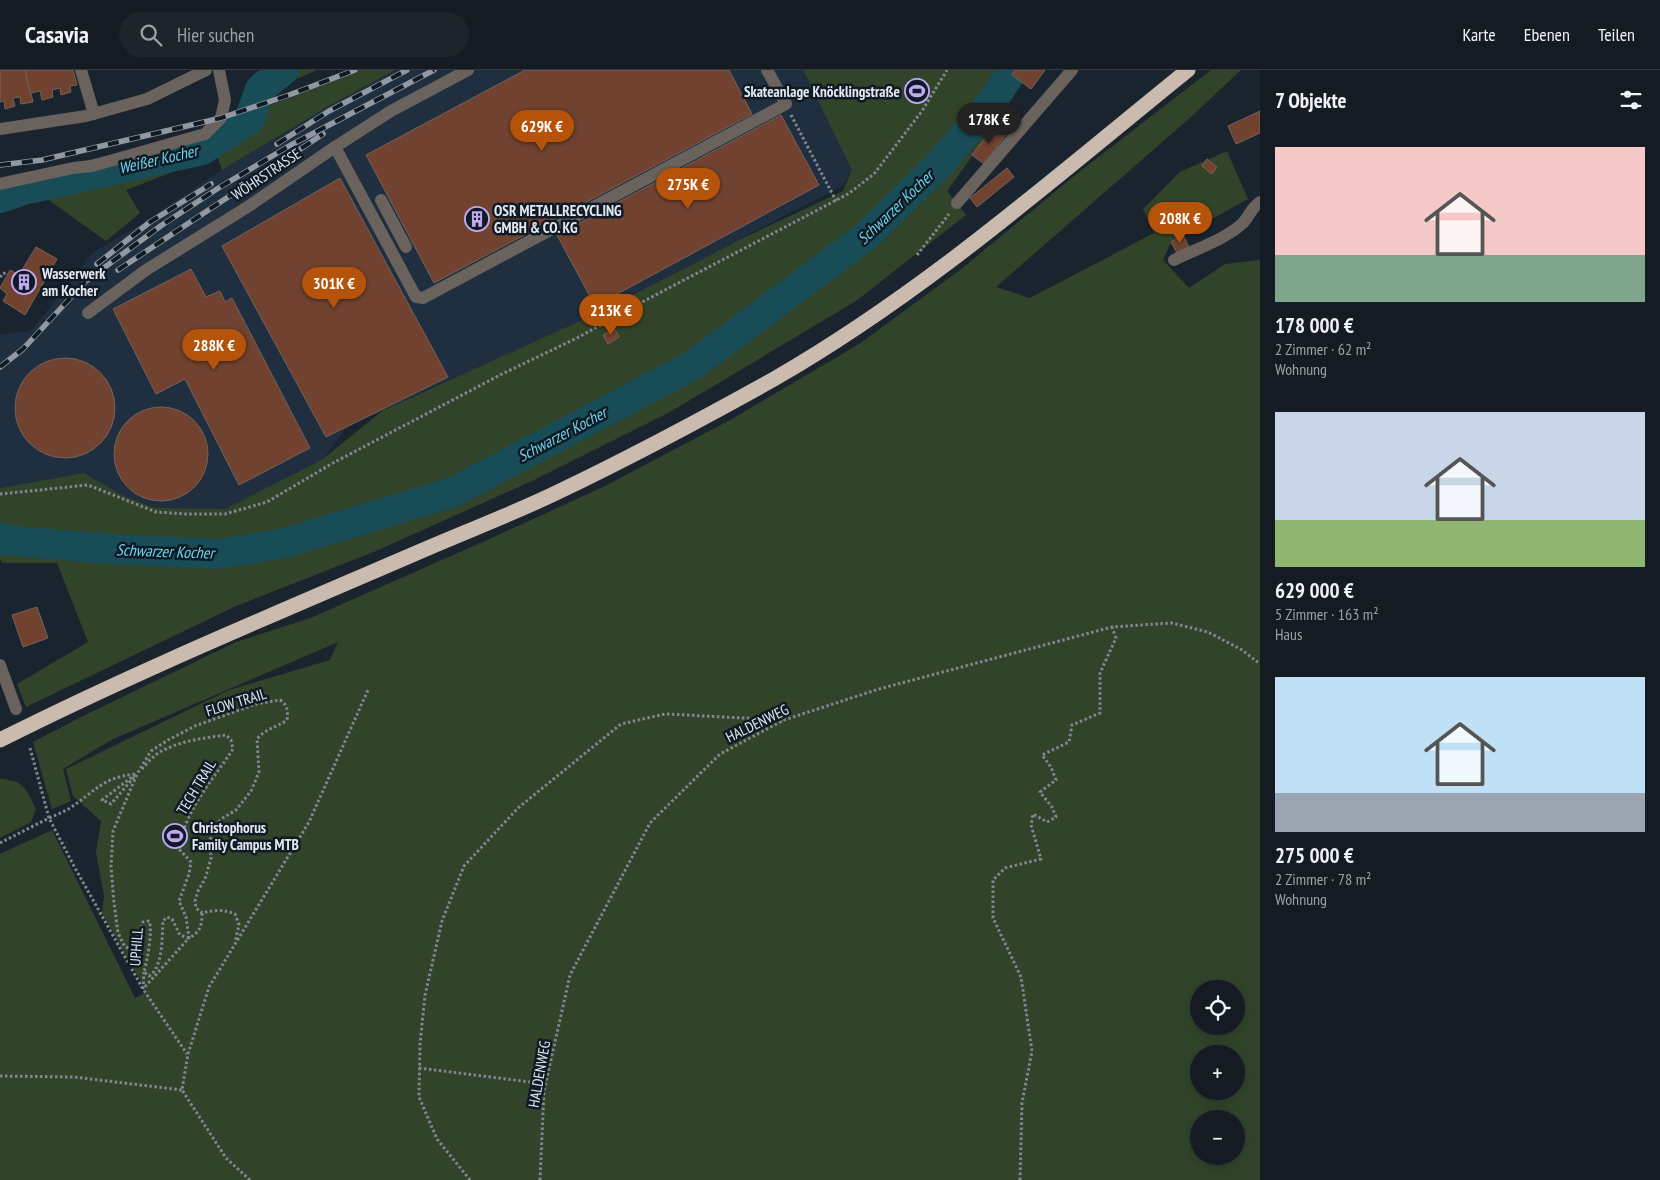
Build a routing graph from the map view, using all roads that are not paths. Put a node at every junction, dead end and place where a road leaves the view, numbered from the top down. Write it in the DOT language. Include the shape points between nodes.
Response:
graph roads {
  1 [pos="81,70"];
  2 [pos="206,70"];
  3 [pos="219,70"];
  4 [pos="468,70"];
  5 [pos="766,70"];
  6 [pos="1072,70"];
  7 [pos="1188,70"];
  8 [pos="94,114"];
  9 [pos="0,129"];
  10 [pos="335,147"];
  11 [pos="0,184"];
  12 [pos="381,200"];
  13 [pos="1260,202"];
  14 [pos="956,203"];
  15 [pos="406,247"];
  16 [pos="1174,260"];
  17 [pos="88,313"];
  18 [pos="0,665"];
  19 [pos="16,709"];
  20 [pos="0,740"];
  1 -- 8 [label="street"];
  2 -- 8 [label="street" via="147,99"];
  3 -- 11 [label="street" via="225,100 220,118 205,134 92,166"];
  4 -- 10 [label="street, WÖHRSTRASSE" via="392,111"];
  5 -- 10 [label="street" via="786,104 423,298 416,297"];
  6 -- 14 [label="street"];
  7 -- 20 [label="highway" via="954,260 769,381 558,492 172,659"];
  8 -- 9 [label="street"];
  10 -- 17 [label="street, WÖHRSTRASSE" via="249,206 146,270"];
  12 -- 15 [label="street"];
  13 -- 16 [label="street" via="1242,223 1223,236"];
  18 -- 19 [label="street"];
}
